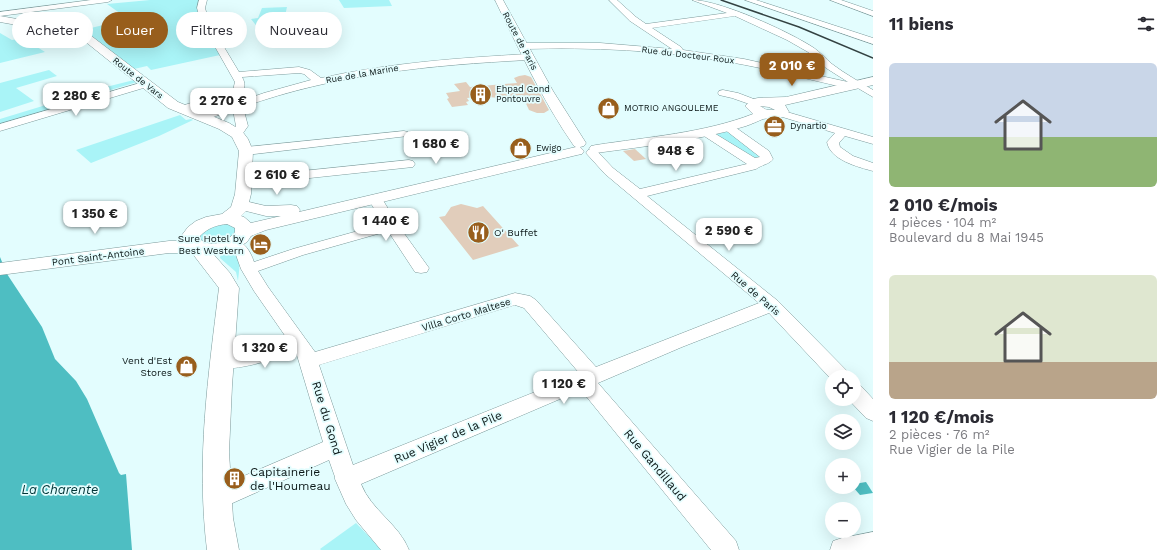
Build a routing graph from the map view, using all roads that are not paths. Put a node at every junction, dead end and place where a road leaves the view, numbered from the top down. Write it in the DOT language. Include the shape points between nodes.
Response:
graph roads {
  1 [pos="108,0"];
  2 [pos="203,0"];
  3 [pos="499,0"];
  4 [pos="613,0"];
  5 [pos="696,0"];
  6 [pos="749,0"];
  7 [pos="834,0"];
  8 [pos="774,1"];
  9 [pos="64,2"];
  10 [pos="760,4"];
  11 [pos="0,14"];
  12 [pos="735,14"];
  13 [pos="873,14"];
  14 [pos="0,19"];
  15 [pos="644,27"];
  16 [pos="873,42"];
  17 [pos="525,51"];
  18 [pos="679,52"];
  19 [pos="236,75"];
  20 [pos="318,81"];
  21 [pos="873,82"];
  22 [pos="147,84"];
  23 [pos="853,86"];
  24 [pos="722,93"];
  25 [pos="827,93"];
  26 [pos="873,94"];
  27 [pos="237,105"];
  28 [pos="767,108"];
  29 [pos="182,109"];
  30 [pos="202,118"];
  31 [pos="728,127"];
  32 [pos="0,128"];
  33 [pos="705,132"];
  34 [pos="843,132"];
  35 [pos="237,134"];
  36 [pos="404,134"];
  37 [pos="873,141"];
  38 [pos="585,148"];
  39 [pos="246,151"];
  40 [pos="757,162"];
  41 [pos="409,164"];
  42 [pos="873,167"];
  43 [pos="637,194"];
  44 [pos="376,200"];
  45 [pos="391,226"];
  46 [pos="224,229"];
  47 [pos="169,243"];
  48 [pos="0,264"];
  49 [pos="422,268"];
  50 [pos="0,269"];
  51 [pos="249,269"];
  52 [pos="772,304"];
  53 [pos="300,343"];
  54 [pos="309,361"];
  55 [pos="222,362"];
  56 [pos="834,370"];
  57 [pos="588,378"];
  58 [pos="861,399"];
  59 [pos="873,412"];
  60 [pos="335,447"];
  61 [pos="346,479"];
  62 [pos="217,499"];
  63 [pos="873,544"];
  64 [pos="223,550"];
  65 [pos="397,550"];
  66 [pos="727,550"];
  67 [pos="842,550"];
  1 -- 9 [label="street"];
  2 -- 19 [label="street" via="201,8 205,22"];
  3 -- 17 [label="main road, Route de Paris"];
  4 -- 15 [label="street"];
  5 -- 12 [label="street"];
  6 -- 10 [label="street"];
  7 -- 13 [label="street"];
  8 -- 10 [label="street"];
  9 -- 11 [label="street"];
  10 -- 16 [label="street"];
  12 -- 15 [label="street"];
  12 -- 23 [label="street" via="794,40"];
  14 -- 22 [label="main road, Route de Vars" via="86,37"];
  15 -- 18 [label="street"];
  17 -- 18 [label="street, Rue du Docteur Roux" via="586,46"];
  17 -- 20 [label="street, Rue de la Marine" via="397,67"];
  17 -- 38 [label="main road, Route de Paris" via="564,122"];
  18 -- 23 [label="street, Rue du Docteur Roux" via="738,61"];
  19 -- 20 [label="street" via="299,70"];
  19 -- 29 [label="street" via="240,82 237,92"];
  20 -- 27 [label="street, Rue de la Marine"];
  21 -- 23 [label="main road"];
  22 -- 29 [label="main road, Route de Vars"];
  22 -- 32 [label="street"];
  23 -- 25 [label="main road"];
  23 -- 26 [label="street"];
  24 -- 28 [label="street"];
  25 -- 28 [label="main road"];
  25 -- 28 [label="main road"];
  27 -- 30 [label="street, Rue de la Marine"];
  27 -- 35 [label="street" via="242,126"];
  28 -- 31 [label="main road" via="762,115"];
  28 -- 34 [label="street"];
  28 -- 38 [label="main road" via="748,117 724,123"];
  29 -- 30 [label="main road, Route de Vars"];
  30 -- 35 [label="main road, Route de Vars"];
  31 -- 33 [label="main road"];
  31 -- 40 [label="street" via="768,157 765,161"];
  33 -- 38 [label="main road"];
  33 -- 40 [label="street" via="747,159"];
  34 -- 37 [label="street"];
  34 -- 42 [label="street" via="833,142 834,148 849,159"];
  35 -- 39 [label="main road"];
  36 -- 39 [label="street"];
  38 -- 43 [label="street, Rue de Paris"];
  38 -- 44 [label="main road"];
  38 -- 46 [label="main road"];
  39 -- 46 [label="main road" via="246,163"];
  40 -- 43 [label="street" via="752,166"];
  41 -- 46 [label="street"];
  43 -- 52 [label="street, Rue de Paris"];
  44 -- 45 [label="street"];
  44 -- 46 [label="main road" via="260,226"];
  45 -- 49 [label="street"];
  45 -- 51 [label="street" via="298,252"];
  46 -- 47 [label="main road, Pont Saint-Antoine"];
  46 -- 51 [label="street, Rue du Gond" via="243,253"];
  46 -- 55 [label="main road" via="226,281 229,288"];
  47 -- 48 [label="main road, Pont Saint-Antoine"];
  47 -- 50 [label="main road, Pont Saint-Antoine"];
  51 -- 53 [label="street, Rue du Gond"];
  52 -- 56 [label="street, Rue de Paris"];
  52 -- 57 [label="street, Rue Vigier de la Pile"];
  53 -- 54 [label="street, Rue du Gond"];
  53 -- 55 [label="street" via="285,349"];
  54 -- 57 [label="street, Villa Corto Maltese" via="515,299 530,304"];
  54 -- 60 [label="street, Rue du Gond"];
  55 -- 62 [label="main road" via="216,452"];
  57 -- 61 [label="street, Rue Vigier de la Pile"];
  57 -- 66 [label="street, Rue Gandillaud"];
  58 -- 59 [label="street"];
  60 -- 61 [label="street, Rue du Gond"];
  60 -- 62 [label="street"];
  61 -- 65 [label="street, Rue du Gond" via="364,512"];
  62 -- 64 [label="main road"];
  63 -- 67 [label="street"];
}
